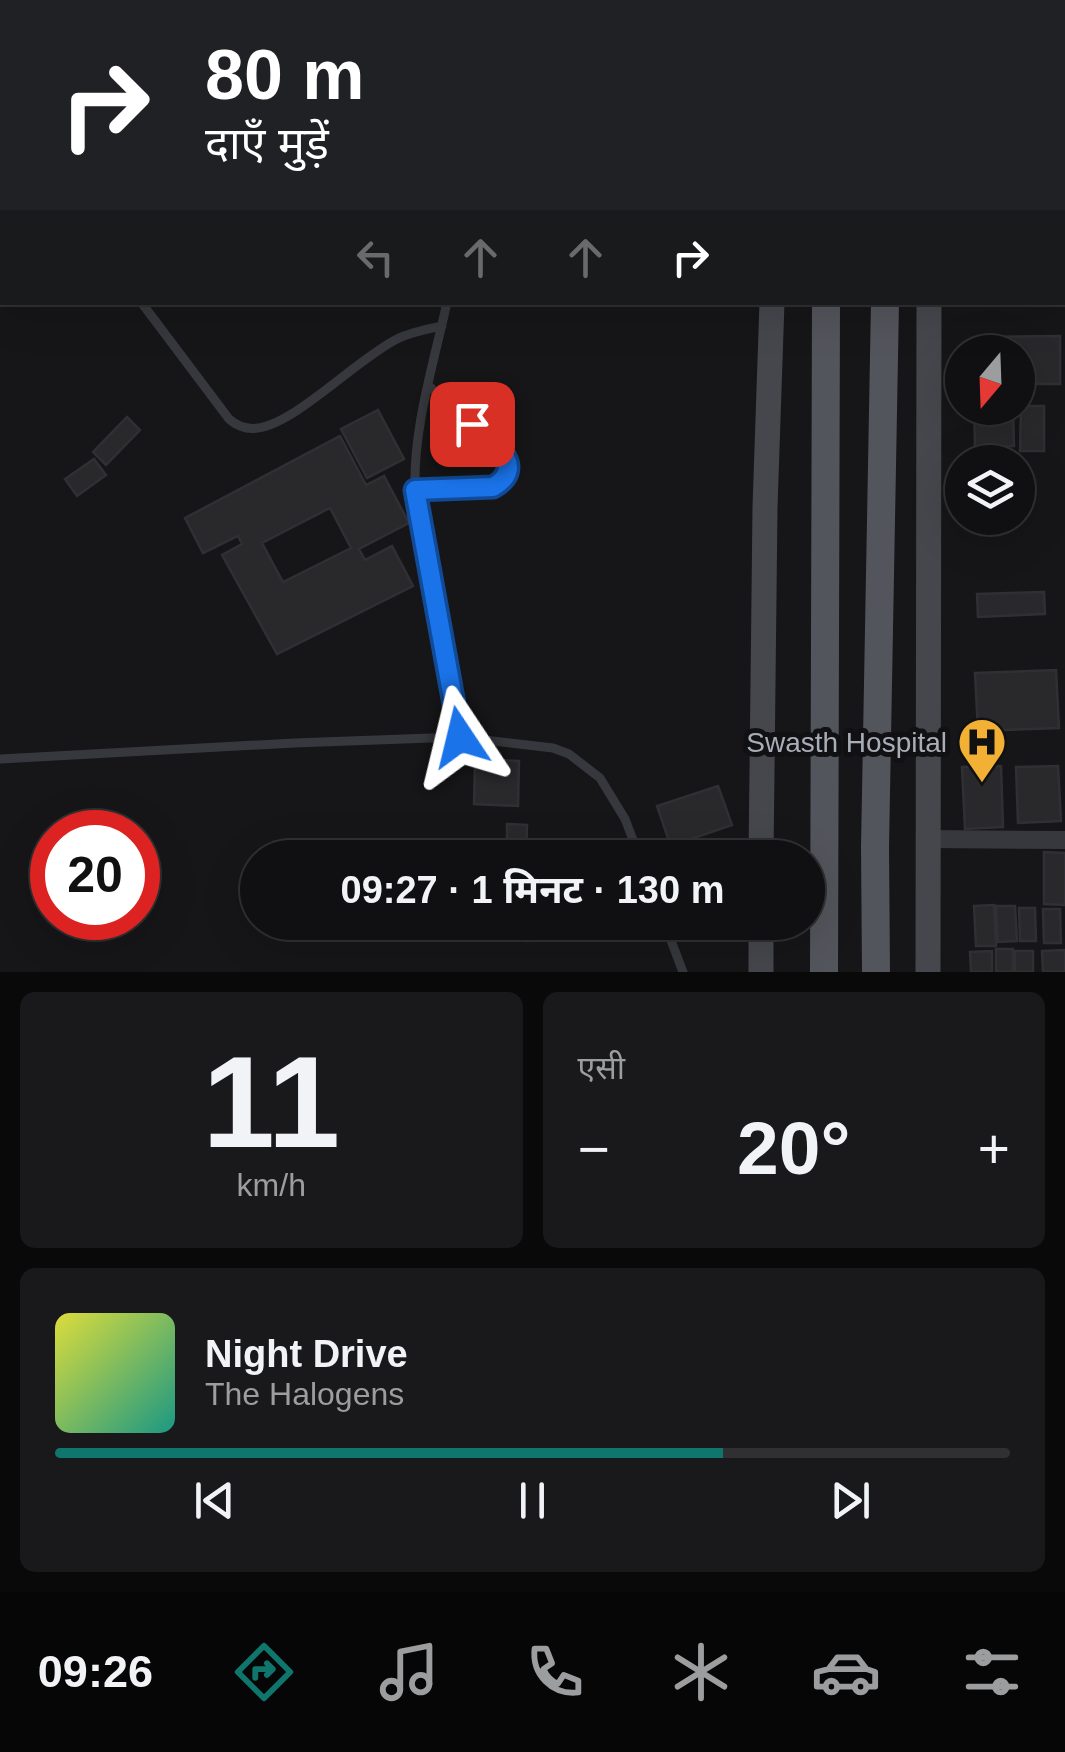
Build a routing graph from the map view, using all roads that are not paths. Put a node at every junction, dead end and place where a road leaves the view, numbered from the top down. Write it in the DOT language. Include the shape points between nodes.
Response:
graph roads {
  1 [pos="143,305"];
  2 [pos="446,305"];
  3 [pos="772,305"];
  4 [pos="826,305"];
  5 [pos="885,305"];
  6 [pos="928,305"];
  7 [pos="442,326"];
  8 [pos="429,386"];
  9 [pos="415,490"];
  10 [pos="460,737"];
  11 [pos="0,759"];
  12 [pos="927,839"];
  13 [pos="633,840"];
  14 [pos="761,840"];
  15 [pos="1065,840"];
  16 [pos="671,940"];
  17 [pos="761,940"];
  18 [pos="683,972"];
  19 [pos="760,972"];
  20 [pos="824,972"];
  21 [pos="876,972"];
  22 [pos="928,972"];
  1 -- 7 [label="lane" via="229,419 249,428 285,418 396,340"];
  2 -- 7 [label="lane"];
  3 -- 14 [label="street"];
  4 -- 20 [label="main road"];
  5 -- 21 [label="main road"];
  6 -- 12 [label="street"];
  7 -- 8 [label="lane"];
  8 -- 9 [label="lane" via="414,458"];
  8 -- 9 [label="lane" via="503,453 508,470 493,487"];
  9 -- 10 [label="lane"];
  10 -- 11 [label="lane"];
  10 -- 13 [label="lane" via="569,754 608,788"];
  12 -- 15 [label="street"];
  12 -- 22 [label="street"];
  16 -- 18 [label="lane"];
  17 -- 19 [label="street"];
}
